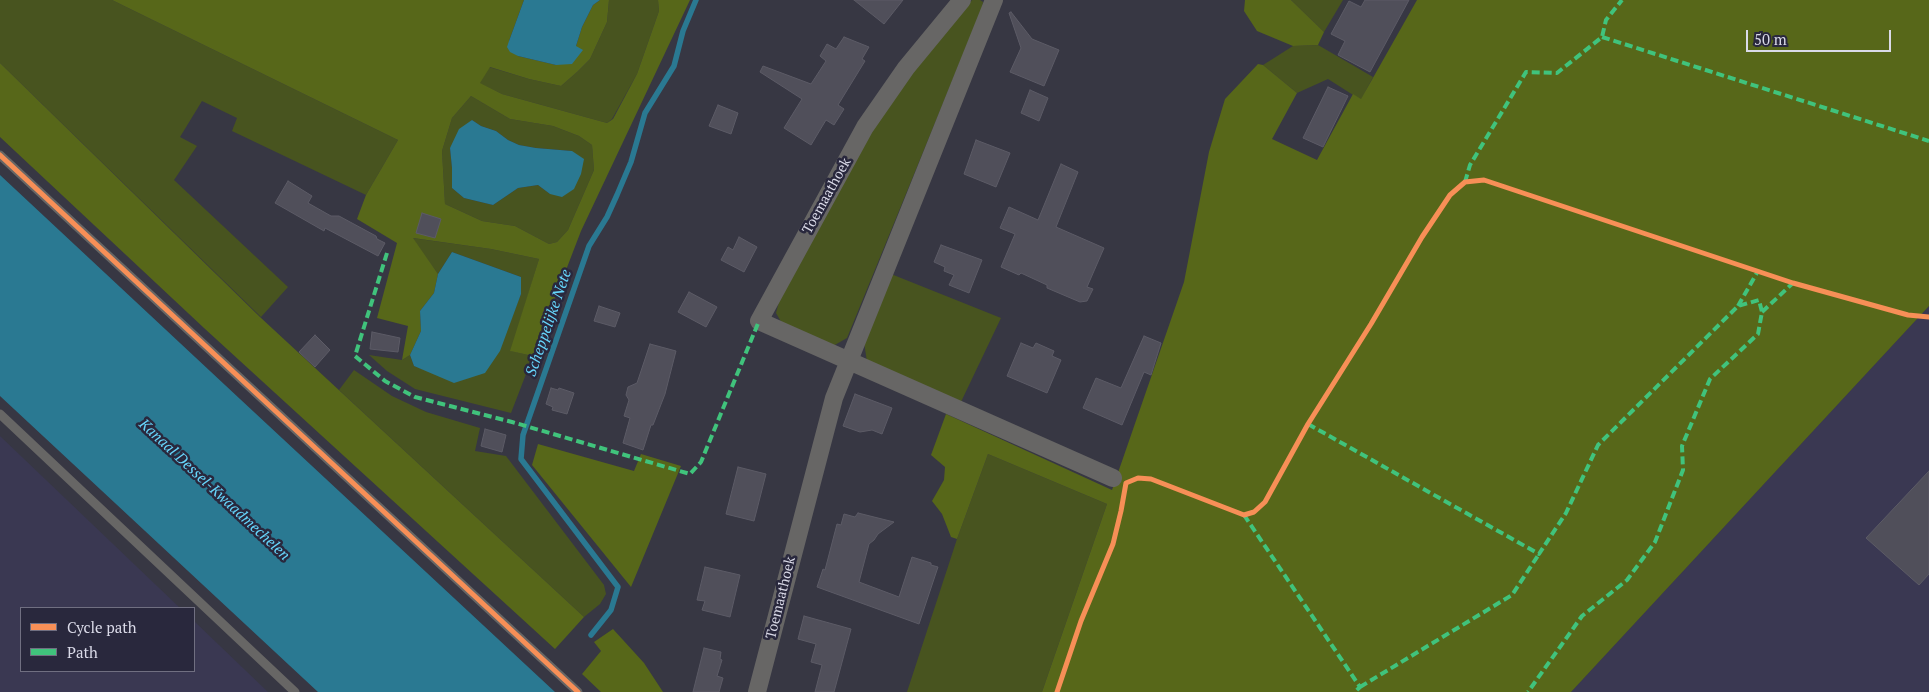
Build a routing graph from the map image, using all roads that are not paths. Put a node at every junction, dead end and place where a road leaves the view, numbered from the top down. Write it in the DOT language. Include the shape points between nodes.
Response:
graph roads {
  1 [pos="962,0"];
  2 [pos="994,0"];
  3 [pos="0,155"];
  4 [pos="848,361"];
  5 [pos="0,414"];
  6 [pos="1113,478"];
  7 [pos="295,692"];
  8 [pos="578,692"];
  9 [pos="757,692"];
  1 -- 4 [label="street, Toemaathoek" via="906,68 865,127 759,321"];
  2 -- 4 [label="street, Toemaathoek"];
  3 -- 8 [label="lane"];
  4 -- 6 [label="street, Toemaathoek"];
  4 -- 9 [label="street, Toemaathoek" via="834,398"];
  5 -- 7 [label="lane"];
}
